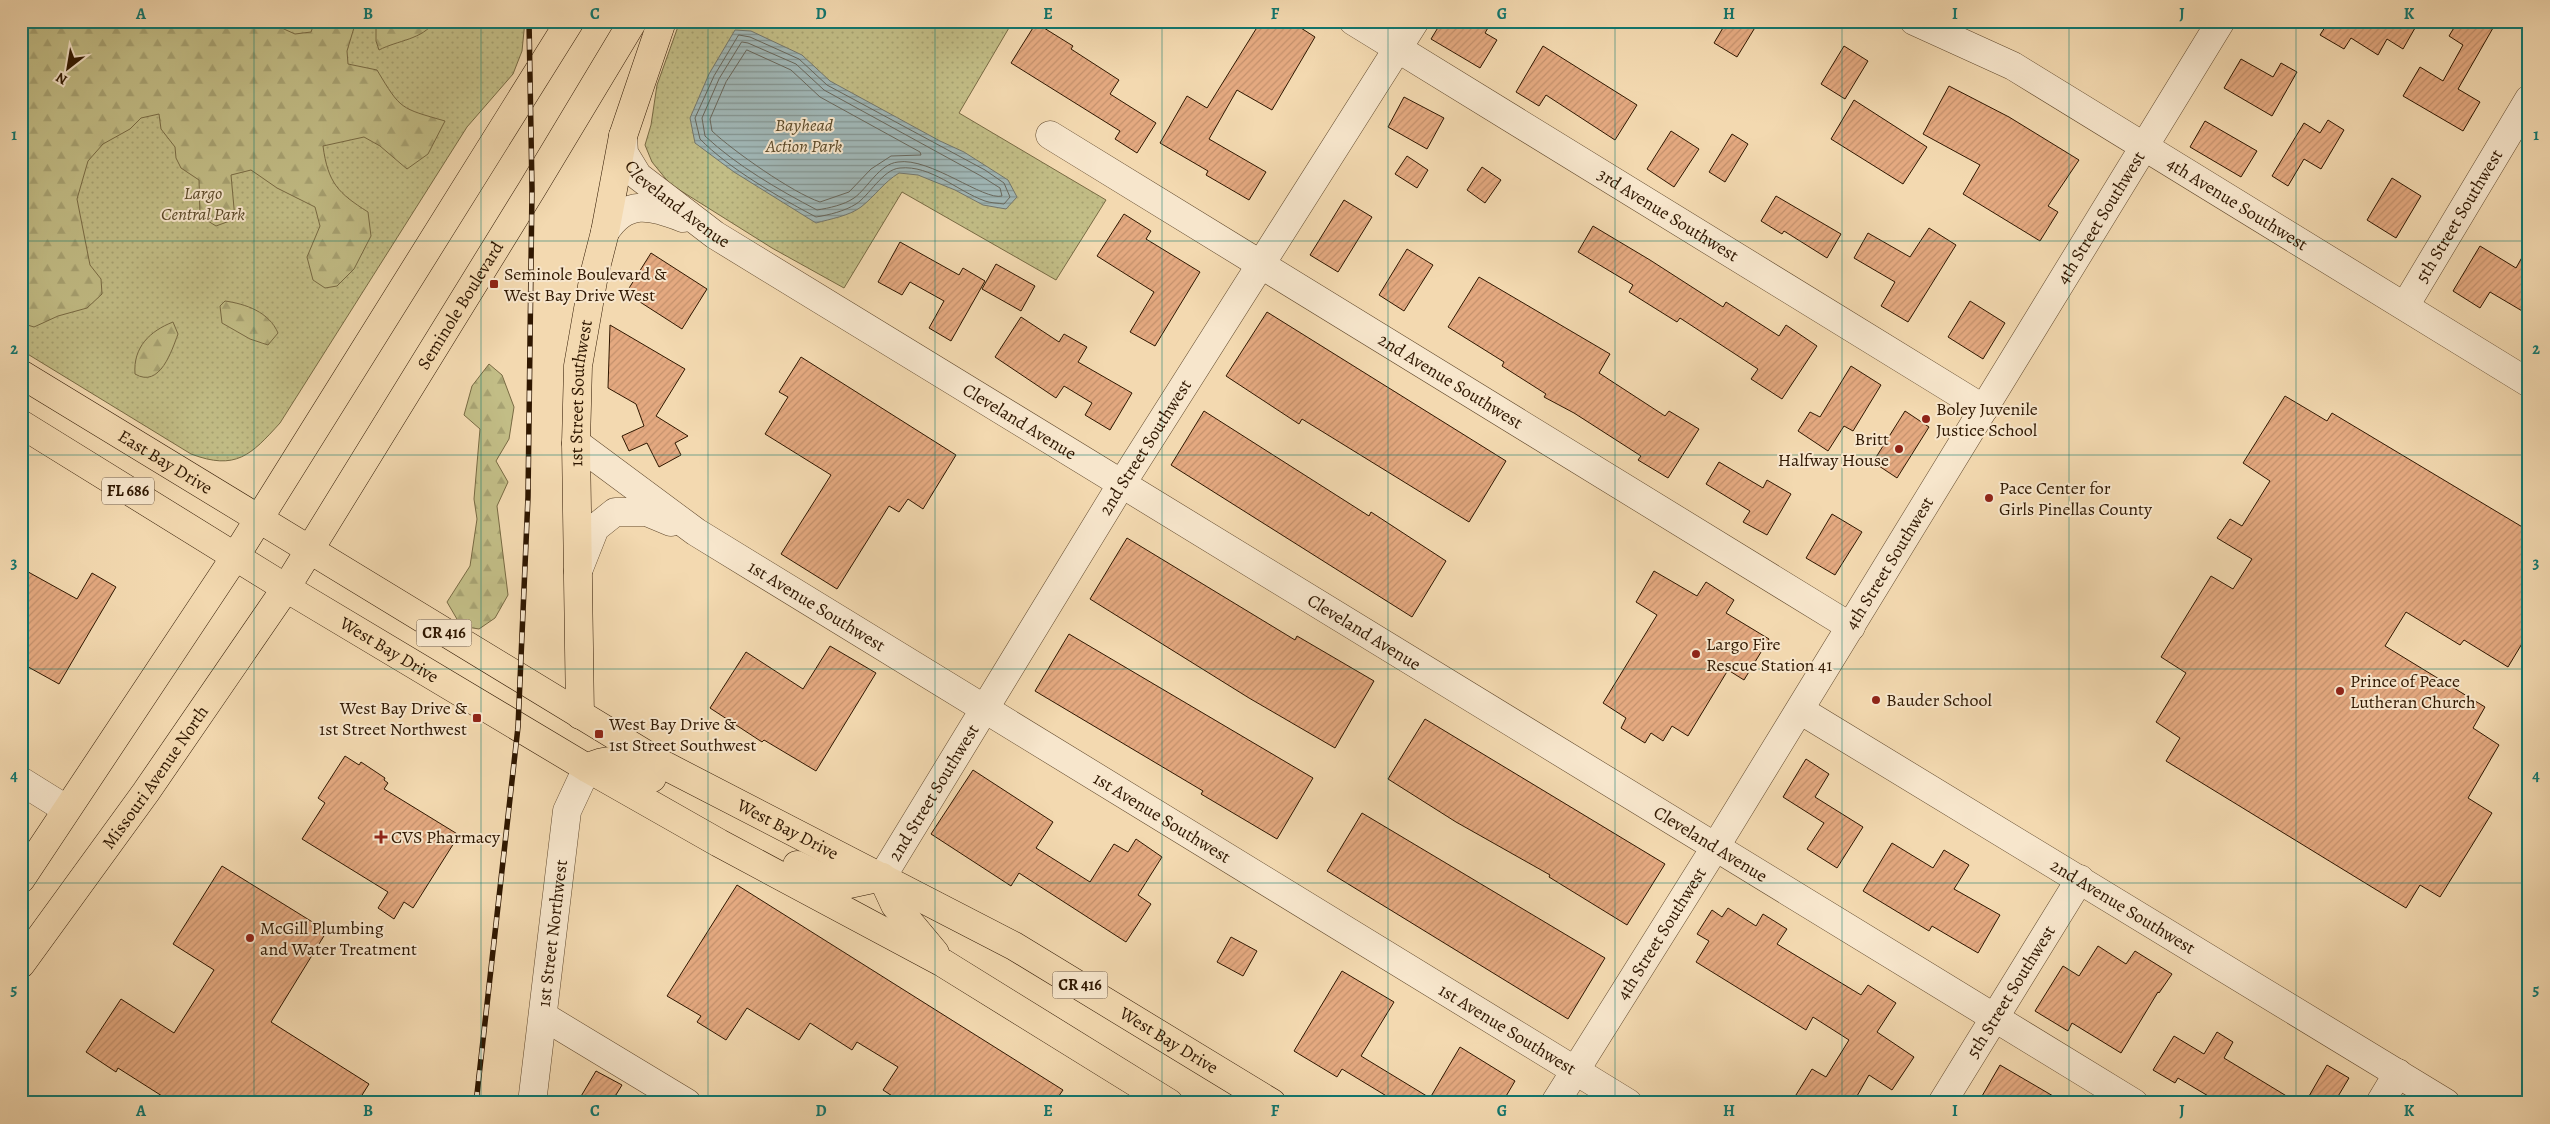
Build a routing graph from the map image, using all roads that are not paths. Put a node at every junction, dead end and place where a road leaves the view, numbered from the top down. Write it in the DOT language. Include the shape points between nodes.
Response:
graph roads {
  1 [pos="570,21"];
  2 [pos="633,21"];
  3 [pos="662,21"];
  4 [pos="1353,21"];
  5 [pos="1415,21"];
  6 [pos="1914,21"];
  7 [pos="2221,21"];
  8 [pos="1399,50"];
  9 [pos="2529,99"];
  10 [pos="1050,135"];
  11 [pos="623,136"];
  12 [pos="2144,148"];
  13 [pos="698,224"];
  14 [pos="605,232"];
  15 [pos="1261,265"];
  16 [pos="2405,306"];
  17 [pos="21,374"];
  18 [pos="2529,383"];
  19 [pos="1984,409"];
  20 [pos="21,424"];
  21 [pos="576,443"];
  22 [pos="1121,485"];
  23 [pos="257,520"];
  24 [pos="696,532"];
  25 [pos="309,551"];
  26 [pos="235,557"];
  27 [pos="578,571"];
  28 [pos="286,588"];
  29 [pos="1851,627"];
  30 [pos="984,710"];
  31 [pos="1800,710"];
  32 [pos="580,715"];
  33 [pos="587,768"];
  34 [pos="21,782"];
  35 [pos="66,809"];
  36 [pos="760,817"];
  37 [pos="719,844"];
  38 [pos="1716,846"];
  39 [pos="882,877"];
  40 [pos="21,880"];
  41 [pos="2080,880"];
  42 [pos="943,963"];
  43 [pos="21,964"];
  44 [pos="543,1016"];
  45 [pos="1995,1017"];
  46 [pos="1574,1071"];
  47 [pos="2398,1073"];
  48 [pos="532,1103"];
  49 [pos="687,1103"];
  50 [pos="1169,1103"];
  51 [pos="1272,1103"];
  52 [pos="1555,1103"];
  53 [pos="1628,1103"];
  54 [pos="1942,1103"];
  55 [pos="2134,1103"];
  56 [pos="2380,1103"];
  57 [pos="2446,1103"];
  1 -- 23 [label="main road"];
  2 -- 25 [label="main road, Seminole Boulevard"];
  3 -- 11 [label="main road, 1st Street Southwest"];
  4 -- 8 [label="street, 3rd Avenue Southwest"];
  5 -- 8 [label="street, 2nd Street Southwest"];
  6 -- 12 [label="street, 4th Avenue Southwest" via="2013,66"];
  7 -- 12 [label="street, 4th Street Southwest"];
  8 -- 15 [label="street, 2nd Street Southwest"];
  8 -- 19 [label="street, 3rd Avenue Southwest"];
  9 -- 16 [label="street, 5th Street Southwest"];
  10 -- 15 [label="street, 2nd Avenue Southwest"];
  11 -- 13 [label="street, Cleveland Avenue" via="624,153 638,176"];
  11 -- 14 [label="main road, 1st Street Southwest"];
  12 -- 16 [label="street, 4th Avenue Southwest"];
  12 -- 19 [label="street, 4th Street Southwest"];
  13 -- 14 [label="street" via="662,211 631,208 617,216"];
  13 -- 22 [label="street, Cleveland Avenue"];
  14 -- 21 [label="main road, 1st Street Southwest" via="578,366"];
  15 -- 22 [label="street, 2nd Street Southwest"];
  15 -- 29 [label="street, 2nd Avenue Southwest"];
  16 -- 18 [label="street, 4th Avenue Southwest"];
  17 -- 23 [label="main road, East Bay Drive / FL 686"];
  19 -- 29 [label="street, 4th Street Southwest"];
  20 -- 26 [label="main road, FL 686"];
  21 -- 24 [label="street, 1st Avenue Southwest"];
  21 -- 27 [label="main road, 1st Street Southwest"];
  22 -- 30 [label="street, 2nd Street Southwest"];
  22 -- 38 [label="street, Cleveland Avenue"];
  23 -- 25 [label="main road, East Bay Drive / FL 686"];
  23 -- 26 [label="main road"];
  24 -- 27 [label="street, 1st Avenue Southwest" via="647,512 615,512 595,528"];
  24 -- 30 [label="street, 1st Avenue Southwest"];
  25 -- 28 [label="main road, Seminole Boulevard"];
  25 -- 32 [label="main road, West Bay Drive / CR 416"];
  26 -- 28 [label="main road, FL 686"];
  26 -- 35 [label="main road"];
  27 -- 32 [label="main road, 1st Street Southwest"];
  28 -- 33 [label="main road, West Bay Drive / CR 416"];
  28 -- 43 [label="main road, Missouri Avenue North" via="146,792"];
  29 -- 31 [label="street, 4th Street Southwest"];
  30 -- 39 [label="street, 2nd Street Southwest"];
  30 -- 46 [label="street, 1st Avenue Southwest"];
  31 -- 38 [label="street, 4th Street Southwest"];
  31 -- 41 [label="street, 2nd Avenue Southwest"];
  32 -- 36 [label="main road, West Bay Drive / CR 416" via="660,764"];
  33 -- 36 [label="main road" via="599,762 626,762 719,813"];
  33 -- 37 [label="main road, West Bay Drive / CR 416"];
  33 -- 44 [label="street, 1st Street Northwest" via="567,811"];
  34 -- 35 [label="street"];
  35 -- 40 [label="main road"];
  36 -- 39 [label="main road, West Bay Drive / CR 416"];
  37 -- 39 [label="main road" via="760,847 840,886"];
  37 -- 42 [label="main road, West Bay Drive / CR 416"];
  38 -- 45 [label="street, Cleveland Avenue"];
  38 -- 46 [label="street, 4th Street Southwest"];
  39 -- 42 [label="main road" via="895,905"];
  39 -- 51 [label="main road, West Bay Drive / CR 416" via="1014,946"];
  41 -- 45 [label="street, 5th Street Southwest"];
  41 -- 47 [label="street, 2nd Avenue Southwest"];
  42 -- 50 [label="main road, West Bay Drive / CR 416"];
  44 -- 48 [label="street, 1st Street Northwest"];
  44 -- 49 [label="street"];
  45 -- 54 [label="street, 5th Street Southwest"];
  45 -- 55 [label="street, Cleveland Avenue"];
  46 -- 52 [label="street, 4th Street Southwest"];
  46 -- 53 [label="street, 1st Avenue Southwest"];
  47 -- 56 [label="street"];
  47 -- 57 [label="street, 2nd Avenue Southwest"];
}
